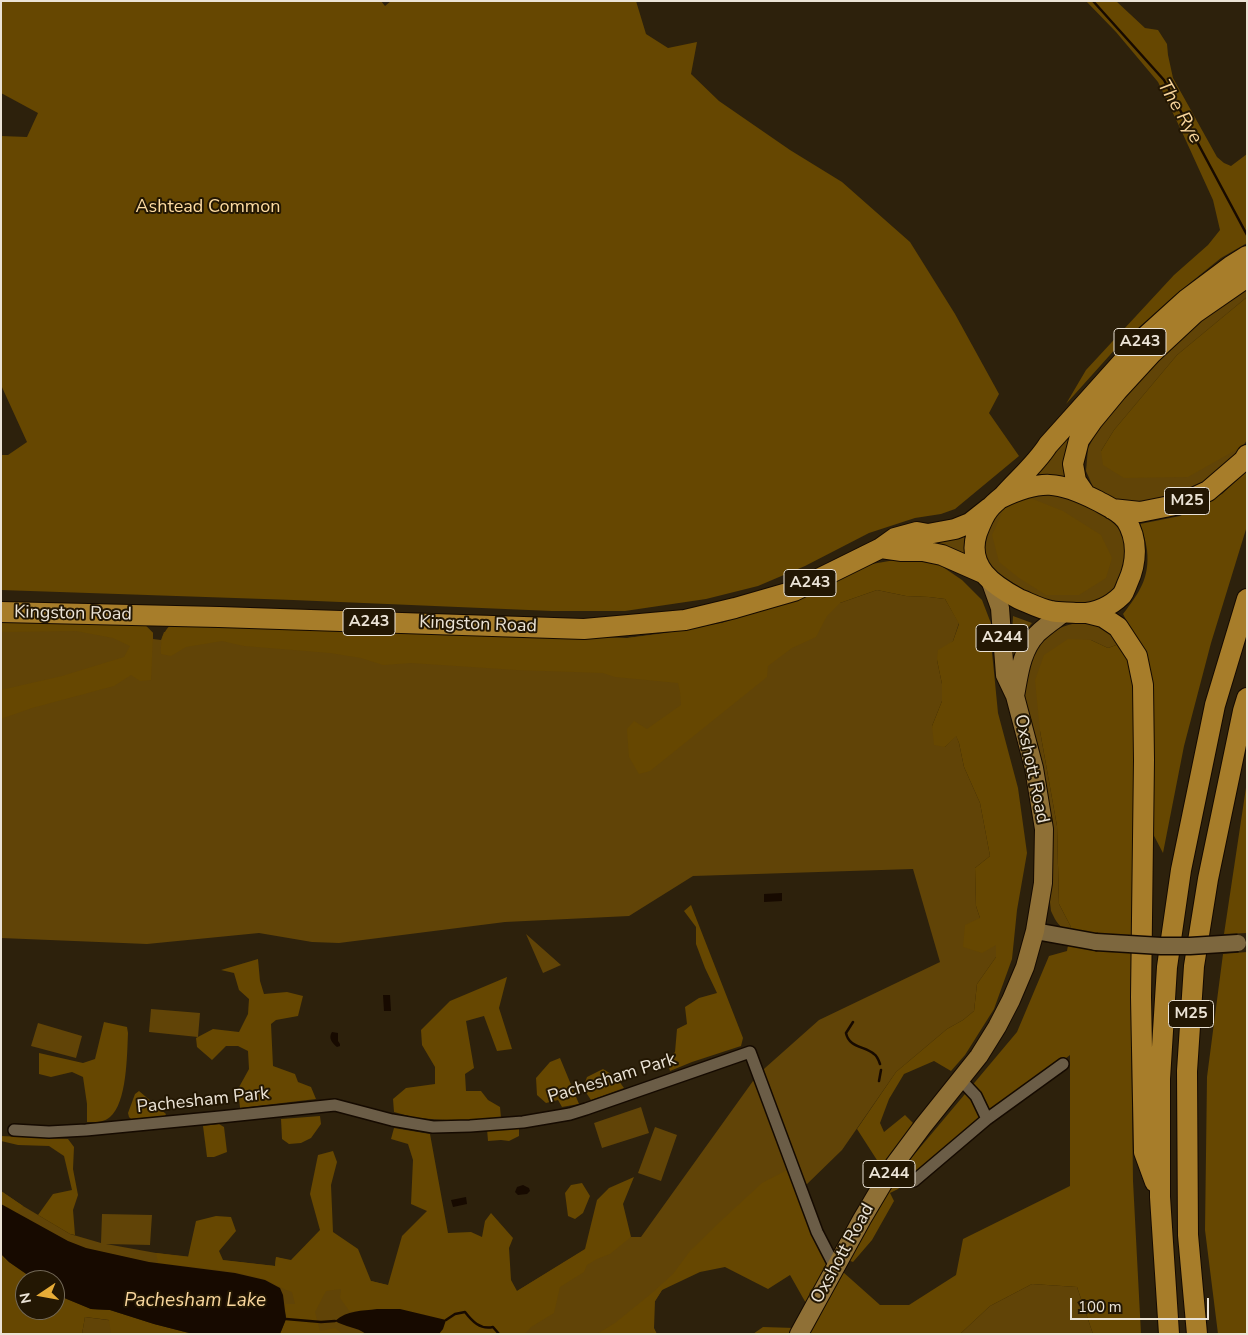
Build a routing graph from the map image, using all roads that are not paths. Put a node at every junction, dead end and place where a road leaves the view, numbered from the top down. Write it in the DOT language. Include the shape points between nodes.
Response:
graph roads {
  1 [pos="1247,256"];
  2 [pos="1247,277"];
  3 [pos="1048,445"];
  4 [pos="1247,455"];
  5 [pos="1085,494"];
  6 [pos="995,503"];
  7 [pos="1112,508"];
  8 [pos="917,532"];
  9 [pos="881,548"];
  10 [pos="986,577"];
  11 [pos="1247,599"];
  12 [pos="1,612"];
  13 [pos="1065,612"];
  14 [pos="1087,613"];
  15 [pos="1015,696"];
  16 [pos="1247,698"];
  17 [pos="1035,931"];
  18 [pos="1242,943"];
  19 [pos="1063,1064"];
  20 [pos="961,1080"];
  21 [pos="987,1119"];
  22 [pos="14,1130"];
  23 [pos="914,1182"];
  24 [pos="1160,1197"];
  25 [pos="835,1267"];
  26 [pos="800,1334"];
  27 [pos="1169,1334"];
  28 [pos="1197,1334"];
  1 -- 3 [label="highway, A243" via="1187,299 1144,338"];
  2 -- 5 [label="highway, A243" via="1195,313 1150,354 1093,420 1080,440 1073,464 1076,481"];
  3 -- 6 [label="highway, A243"];
  3 -- 8 [label="highway" via="973,510 952,523"];
  4 -- 7 [label="highway, M25" via="1208,491 1180,504 1140,512"];
  5 -- 6 [label="highway" via="1056,484 1035,485 1015,491"];
  5 -- 7 [label="highway"];
  6 -- 8 [label="highway, Kingston Road / A243" via="970,523 955,529 928,534"];
  6 -- 10 [label="highway" via="980,524 974,552"];
  7 -- 14 [label="highway" via="1125,519 1132,533 1136,549 1131,574 1123,594 1110,605"];
  8 -- 9 [label="highway, Kingston Road / A243" via="895,538"];
  9 -- 10 [label="highway" via="942,555"];
  9 -- 12 [label="highway, Kingston Road / A243" via="794,591 735,608 685,620 584,629"];
  10 -- 13 [label="highway" via="1030,604"];
  10 -- 15 [label="main road, Oxshott Road / A244" via="1000,608 1005,675"];
  11 -- 24 [label="highway, M25" via="1215,705 1181,870 1167,967 1160,1079"];
  13 -- 14 [label="highway"];
  13 -- 15 [label="main road, Oxshott Road / A244" via="1036,635 1027,648"];
  14 -- 24 [label="highway, M25" via="1103,617 1118,627 1137,656 1143,685 1144,1152"];
  15 -- 17 [label="main road, Oxshott Road / A244" via="1034,768 1044,829 1043,883"];
  16 -- 28 [label="highway, M25" via="1208,879 1194,966 1187,1071 1188,1235"];
  17 -- 18 [label="main road, bridge" via="1096,942 1171,946"];
  17 -- 20 [label="main road, Oxshott Road / A244" via="1011,1000 979,1056"];
  19 -- 21 [label="street"];
  20 -- 21 [label="street" via="976,1096"];
  20 -- 25 [label="main road, Oxshott Road / A244" via="894,1165"];
  21 -- 23 [label="street"];
  22 -- 25 [label="street, Pachesham Park" via="86,1130 335,1104 392,1120 433,1127 523,1122 570,1114 750,1052 817,1232"];
  24 -- 27 [label="highway, M25"];
  25 -- 26 [label="main road, Oxshott Road / A244"];
}
